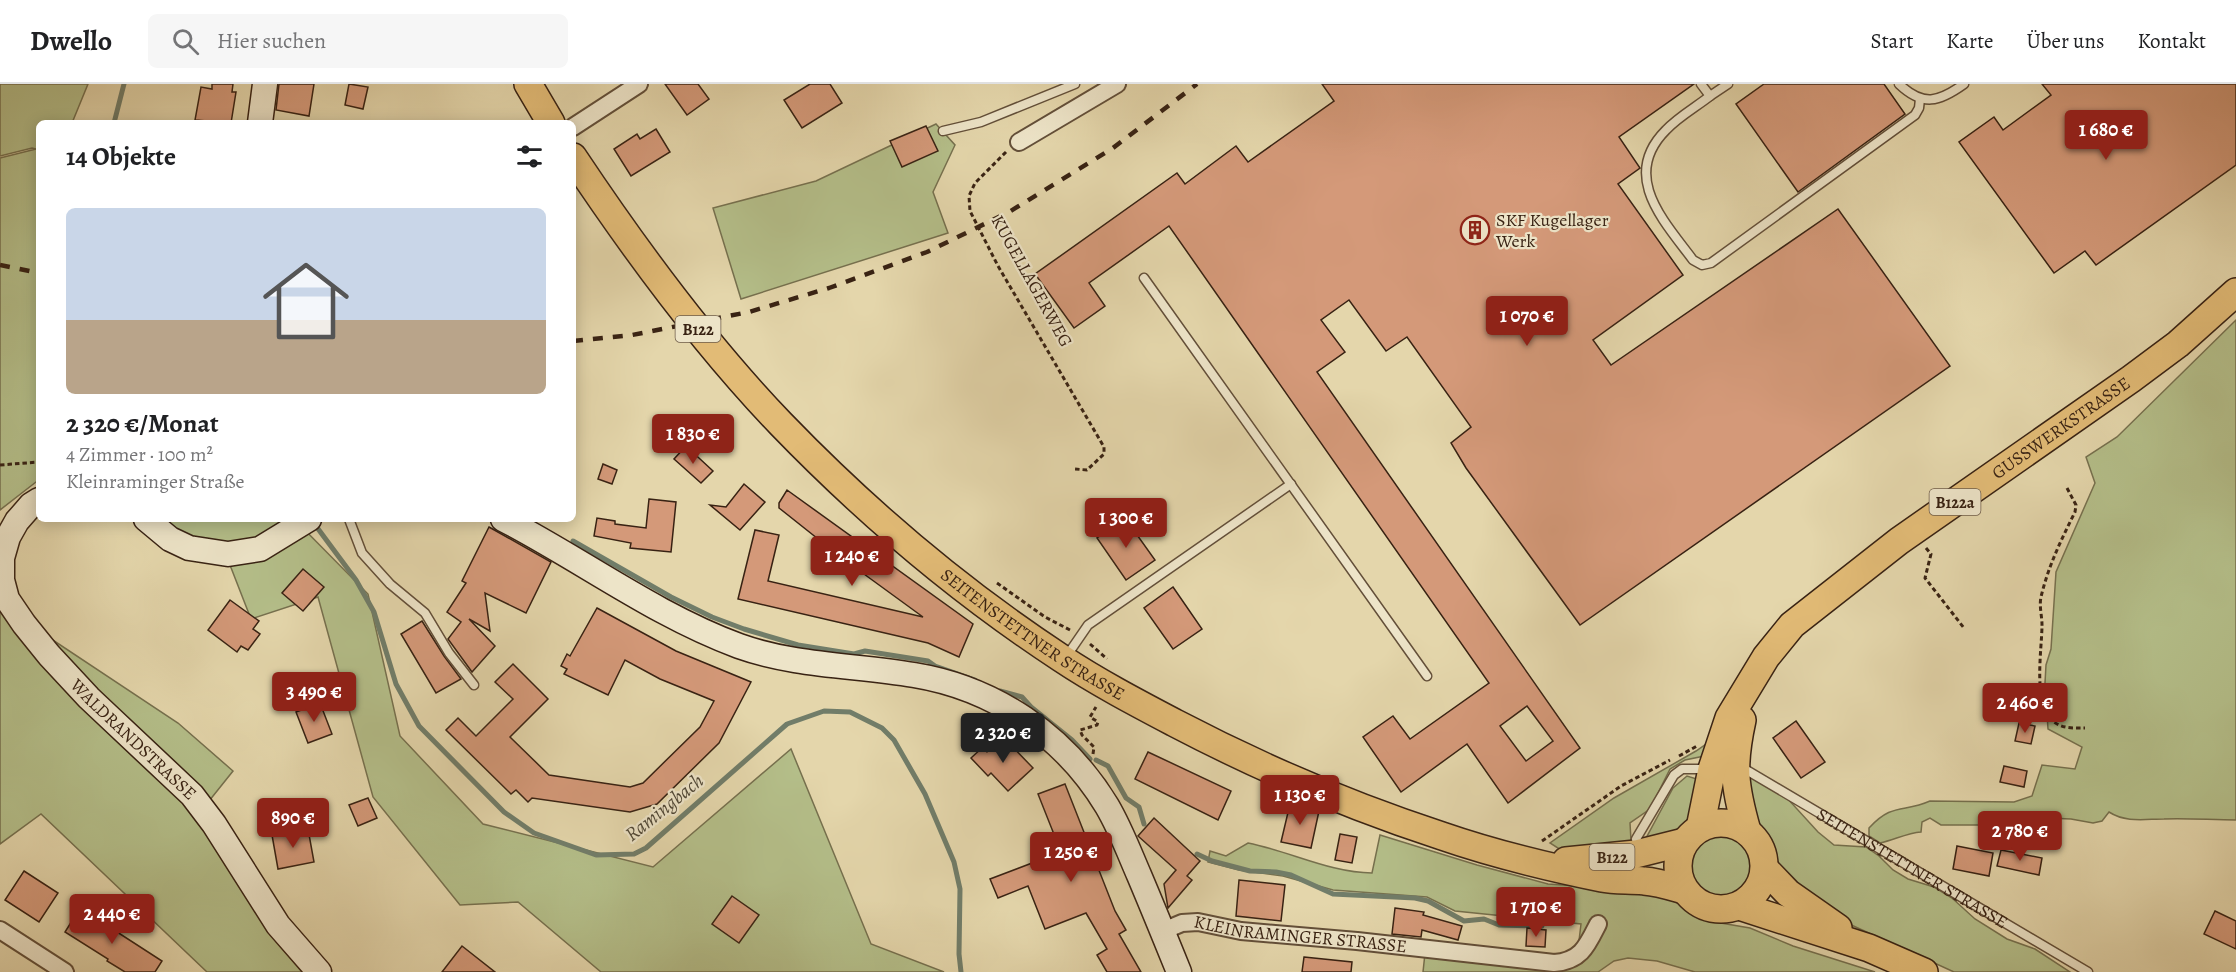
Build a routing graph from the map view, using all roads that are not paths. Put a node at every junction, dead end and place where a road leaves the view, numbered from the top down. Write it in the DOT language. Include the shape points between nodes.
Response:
graph roads {
  1 [pos="266,84"];
  2 [pos="528,84"];
  3 [pos="639,84"];
  4 [pos="1075,84"];
  5 [pos="1117,84"];
  6 [pos="1701,84"];
  7 [pos="1728,84"];
  8 [pos="1899,84"];
  9 [pos="1964,84"];
  10 [pos="1710,96"];
  11 [pos="1920,99"];
  12 [pos="260,120"];
  13 [pos="549,120"];
  14 [pos="576,126"];
  15 [pos="943,131"];
  16 [pos="1019,142"];
  17 [pos="576,161"];
  18 [pos="1144,278"];
  19 [pos="2236,292"];
  20 [pos="1290,484"];
  21 [pos="36,502"];
  22 [pos="150,522"];
  23 [pos="304,522"];
  24 [pos="351,522"];
  25 [pos="509,522"];
  26 [pos="1064,660"];
  27 [pos="1427,676"];
  28 [pos="474,685"];
  29 [pos="1723,769"];
  30 [pos="1747,831"];
  31 [pos="1692,835"];
  32 [pos="1636,840"];
  33 [pos="1538,853"];
  34 [pos="1765,869"];
  35 [pos="1684,890"];
  36 [pos="1739,906"];
  37 [pos="1598,924"];
  38 [pos="0,930"];
  39 [pos="1162,931"];
  40 [pos="1869,948"];
  41 [pos="65,972"];
  42 [pos="319,972"];
  43 [pos="1179,972"];
  44 [pos="1924,972"];
  45 [pos="2088,972"];
  1 -- 12 [label="main road"];
  2 -- 13 [label="main road"];
  3 -- 14 [label="street"];
  4 -- 15 [label="lane" via="981,122"];
  5 -- 16 [label="street"];
  6 -- 10 [label="lane"];
  7 -- 10 [label="lane"];
  8 -- 11 [label="lane"];
  9 -- 11 [label="lane" via="1947,96"];
  10 -- 11 [label="lane" via="1666,130 1655,144 1646,182 1654,207 1693,260 1702,265 1711,263 1915,115"];
  17 -- 26 [label="main road, SEITENSTETTNER STRASSE / B122" via="668,291 780,423 934,566"];
  18 -- 20 [label="lane"];
  19 -- 29 [label="main road, GUSSWERKSTRASSE / B122a" via="2178,344 1899,541 1792,625 1751,680 1738,739"];
  20 -- 26 [label="lane" via="1088,625"];
  20 -- 27 [label="lane"];
  21 -- 42 [label="main road, WALDRANDSTRASSE" via="16,521 8,537 2,558 2,580 8,599 49,655 89,698 192,795 278,925"];
  22 -- 23 [label="main road" via="189,548 228,554 260,549"];
  24 -- 28 [label="lane" via="362,553 390,584 425,613 448,653"];
  25 -- 39 [label="main road, KLEINRAMINGER STRASSE" via="666,612 740,646 807,662 913,675 962,687 1029,721 1067,754 1092,784 1117,824"];
  26 -- 33 [label="main road, SEITENSTETTNER STRASSE / B122" via="1150,710 1332,797 1444,837"];
  29 -- 30 [label="main road, GUSSWERKSTRASSE / B122a" via="1738,798"];
  29 -- 31 [label="main road, GUSSWERKSTRASSE / B122a"];
  29 -- 32 [label="lane" via="1682,770 1674,775"];
  29 -- 45 [label="lane, SEITENSTETTNER STRASSE" via="1749,771"];
  30 -- 31 [label="main road, B122" via="1716,822"];
  30 -- 34 [label="main road, B122" via="1757,842"];
  31 -- 33 [label="main road, SEITENSTETTNER STRASSE / B122" via="1636,854 1596,859"];
  31 -- 35 [label="main road" via="1677,858"];
  33 -- 35 [label="main road, SEITENSTETTNER STRASSE / B122" via="1604,879 1662,883"];
  34 -- 36 [label="main road" via="1761,885"];
  34 -- 40 [label="main road, B122" via="1807,908"];
  35 -- 36 [label="main road, B122" via="1708,908 1724,910"];
  36 -- 40 [label="main road, B122"];
  37 -- 39 [label="street, KLEINRAMINGER STRASSE" via="1586,948 1576,957 1554,963 1241,931 1198,921"];
  38 -- 41 [label="street"];
  39 -- 43 [label="main road, KLEINRAMINGER STRASSE"];
  40 -- 44 [label="main road, B122"];
}
